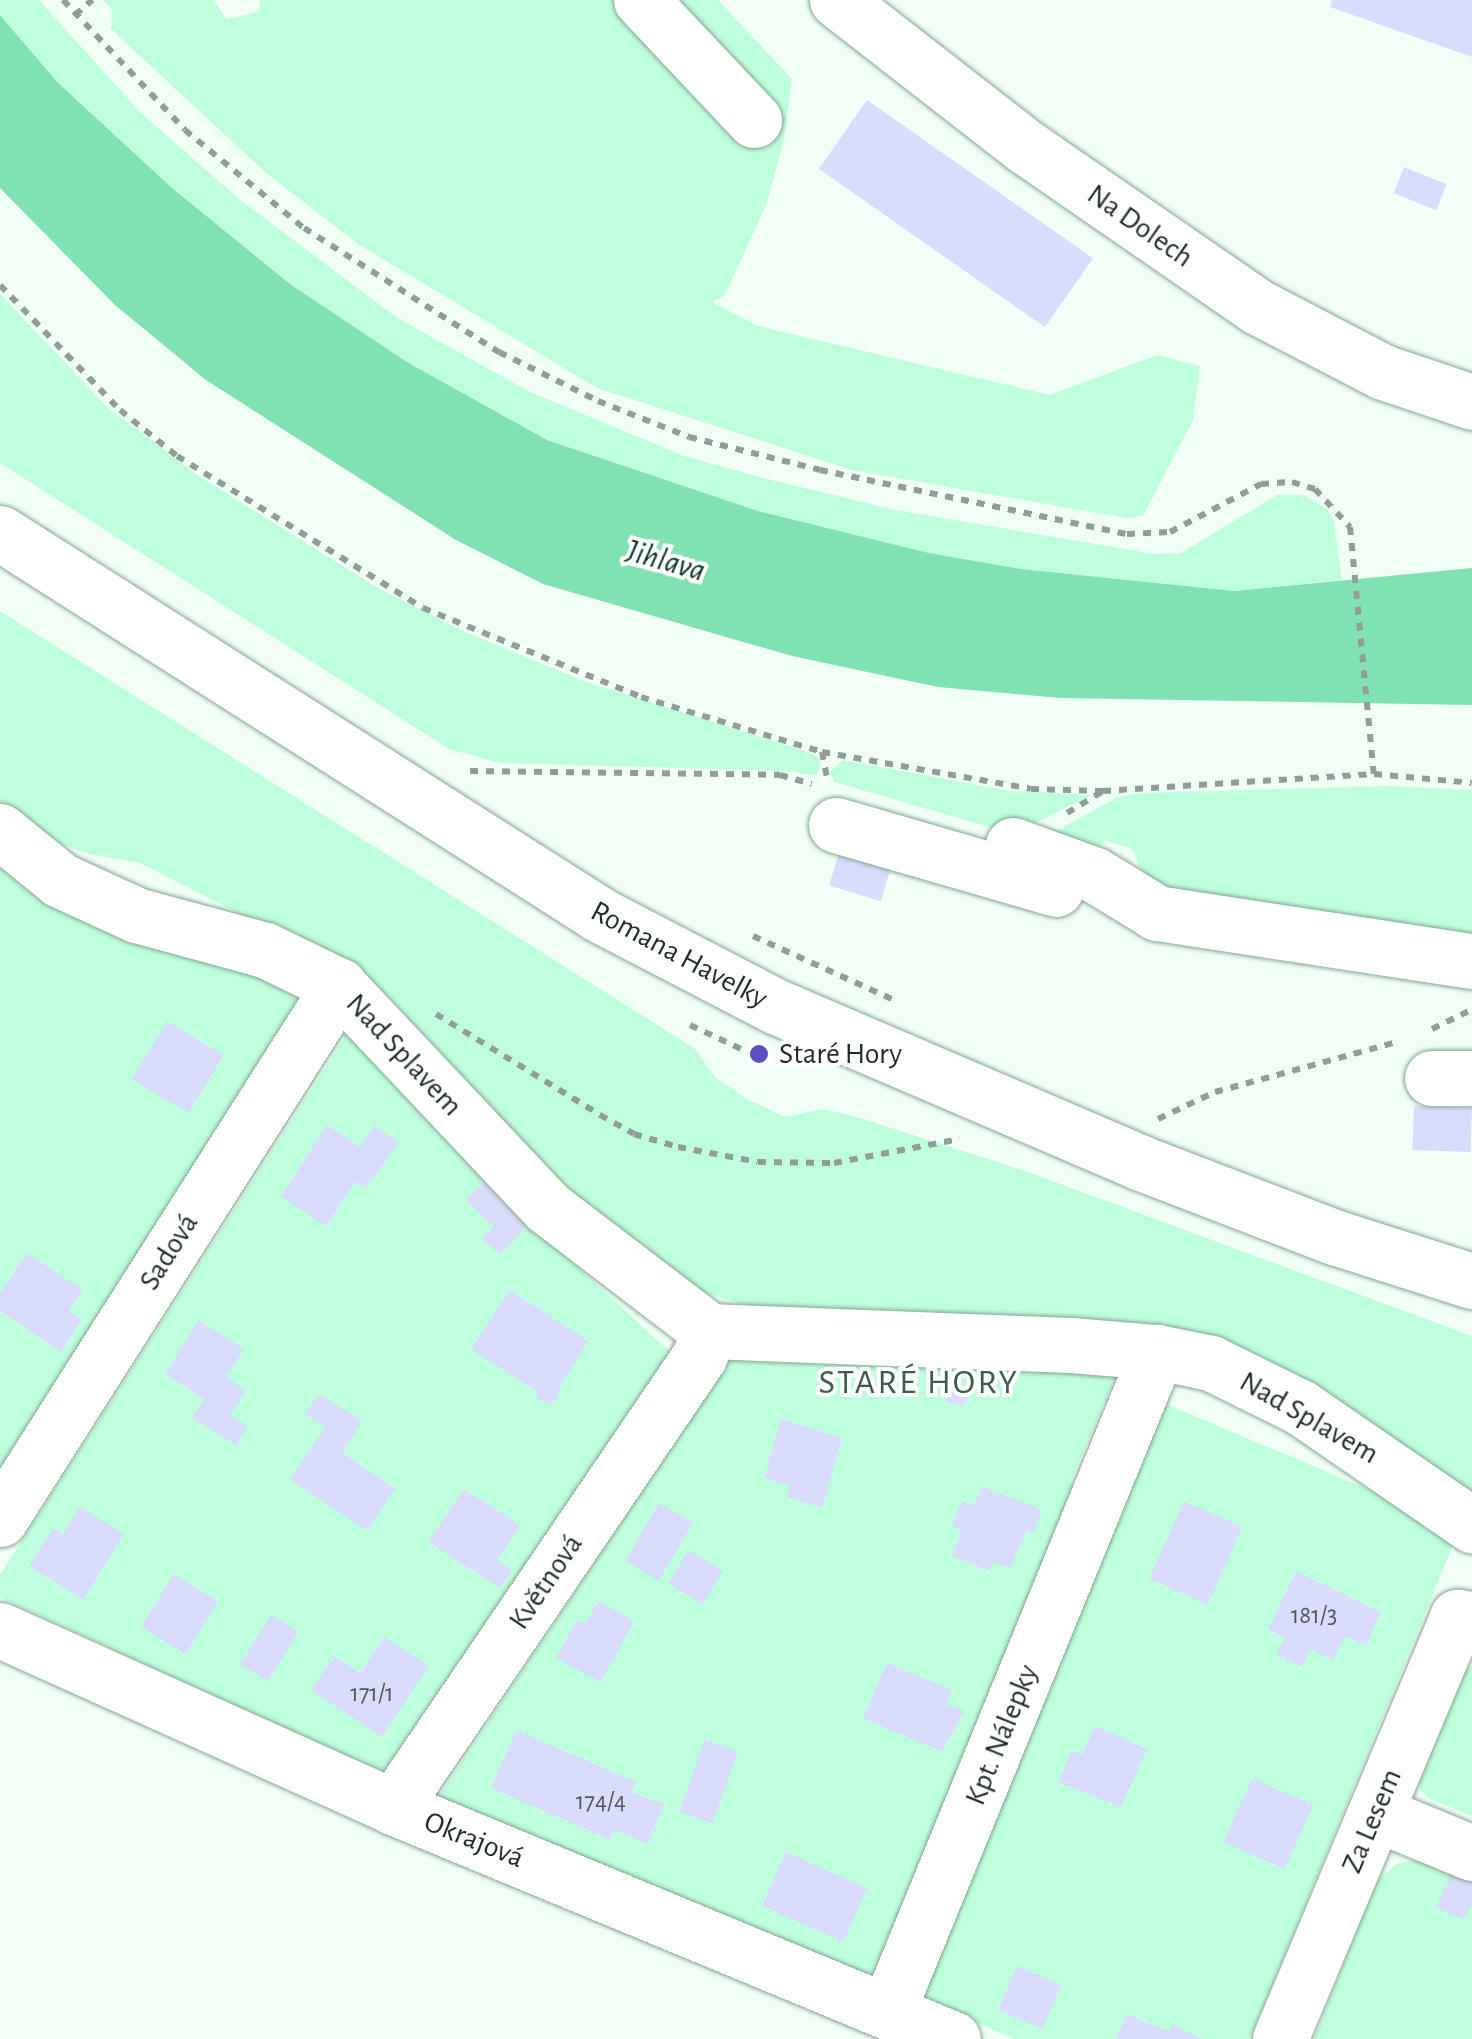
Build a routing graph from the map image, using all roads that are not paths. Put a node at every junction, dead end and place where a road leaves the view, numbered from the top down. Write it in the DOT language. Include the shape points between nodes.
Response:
graph roads {
  1 [pos="641,0"];
  2 [pos="837,0"];
  3 [pos="754,120"];
  4 [pos="1472,402"];
  5 [pos="0,533"];
  6 [pos="832,807"];
  7 [pos="0,831"];
  8 [pos="1013,845"];
  9 [pos="1156,912"];
  10 [pos="1472,962"];
  11 [pos="338,986"];
  12 [pos="1472,1282"];
  13 [pos="704,1344"];
  14 [pos="1157,1352"];
  15 [pos="0,1519"];
  16 [pos="1472,1525"];
  17 [pos="1472,1620"];
  18 [pos="0,1630"];
  19 [pos="392,1807"];
  20 [pos="1375,1813"];
  21 [pos="1472,1853"];
  22 [pos="888,2010"];
  23 [pos="953,2039"];
  24 [pos="1280,2039"];
  1 -- 3 [label="street"];
  2 -- 4 [label="street, Na Dolech" via="1026,147 1258,307 1383,372"];
  5 -- 12 [label="street, Romana Havelky" via="600,916 776,1006 1334,1237"];
  6 -- 9 [label="street" via="1006,877"];
  7 -- 11 [label="street, Nad Splavem" via="76,887 136,915 265,950"];
  8 -- 9 [label="street" via="1095,875"];
  9 -- 10 [label="street"];
  11 -- 13 [label="street, Nad Splavem" via="547,1207"];
  11 -- 15 [label="street, Sadová"];
  13 -- 14 [label="street, Nad Splavem"];
  13 -- 19 [label="street, Květnová"];
  14 -- 16 [label="street, Nad Splavem" via="1211,1363 1300,1406"];
  14 -- 22 [label="street, Kpt. Nálepky"];
  17 -- 20 [label="street, Za Lesem" via="1458,1616"];
  18 -- 19 [label="street, Okrajová"];
  19 -- 22 [label="street, Okrajová"];
  20 -- 21 [label="street"];
  20 -- 24 [label="street, Za Lesem"];
  22 -- 23 [label="street, Okrajová"];
}
